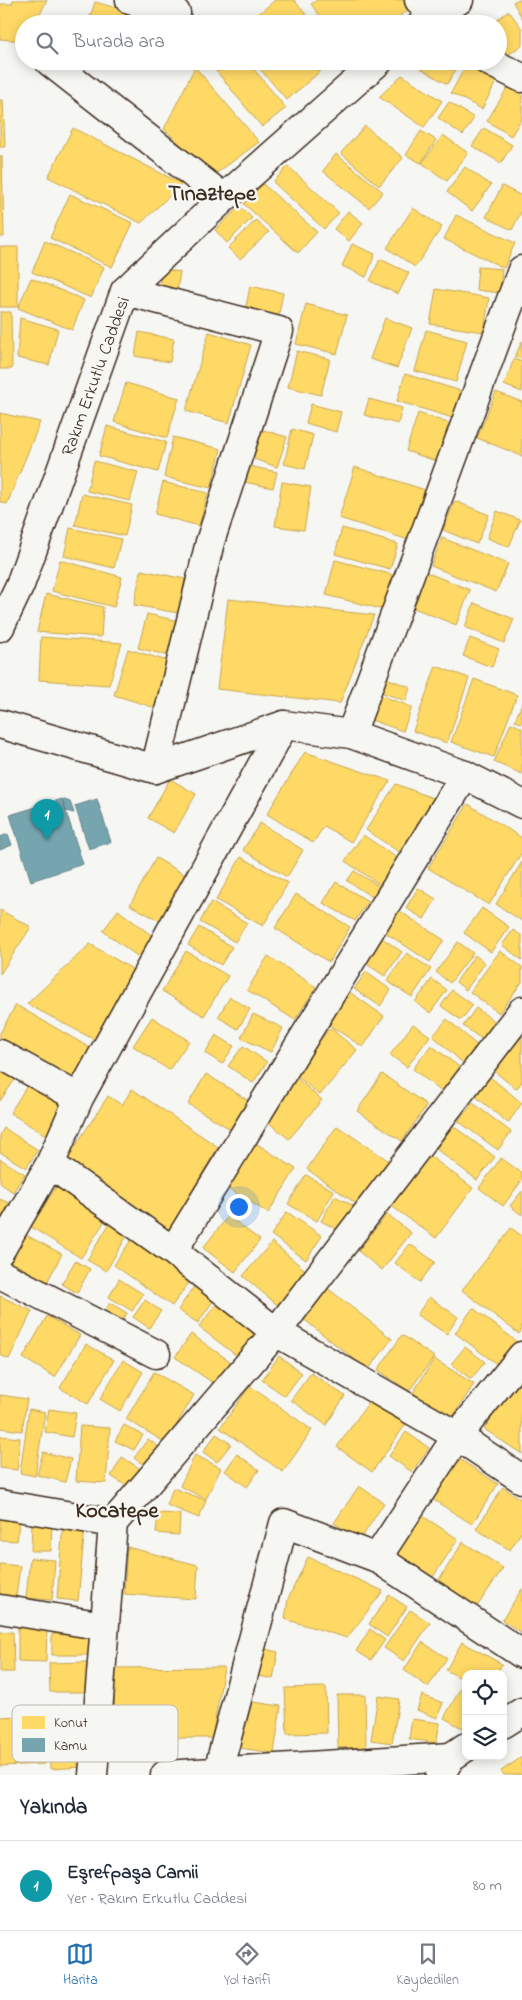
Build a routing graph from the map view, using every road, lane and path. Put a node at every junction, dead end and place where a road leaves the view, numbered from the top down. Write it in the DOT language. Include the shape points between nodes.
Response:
graph roads {
  1 [pos="130,0"];
  2 [pos="459,0"];
  3 [pos="176,13"];
  4 [pos="430,15"];
  5 [pos="60,70"];
  6 [pos="370,70"];
  7 [pos="506,70"];
  8 [pos="522,78"];
  9 [pos="224,198"];
  10 [pos="522,270"];
  11 [pos="125,291"];
  12 [pos="10,591"];
  13 [pos="0,626"];
  14 [pos="0,724"];
  15 [pos="284,725"];
  16 [pos="351,734"];
  17 [pos="155,769"];
  18 [pos="465,775"];
  19 [pos="522,804"];
  20 [pos="522,1011"];
  21 [pos="0,1054"];
  22 [pos="79,1098"];
  23 [pos="50,1164"];
  24 [pos="0,1250"];
  25 [pos="173,1251"];
  26 [pos="0,1274"];
  27 [pos="276,1332"];
  28 [pos="156,1354"];
  29 [pos="522,1356"];
  30 [pos="457,1436"];
  31 [pos="522,1479"];
  32 [pos="0,1504"];
  33 [pos="113,1523"];
  34 [pos="377,1558"];
  35 [pos="0,1609"];
  36 [pos="104,1626"];
  37 [pos="522,1654"];
  38 [pos="98,1705"];
  39 [pos="522,1712"];
  40 [pos="507,1721"];
  41 [pos="452,1760"];
  42 [pos="94,1762"];
  43 [pos="218,1771"];
  44 [pos="93,1775"];
  45 [pos="164,1775"];
  1 -- 3 [label="street"];
  2 -- 4 [label="street"];
  5 -- 9 [label="street"];
  6 -- 9 [label="street, Rakım Erkutlu Caddesi"];
  7 -- 8 [label="street"];
  9 -- 11 [label="street, Rakım Erkutlu Caddesi"];
  10 -- 16 [label="street"];
  11 -- 12 [label="street, Rakım Erkutlu Caddesi"];
  11 -- 17 [label="street" via="279,331 210,542"];
  12 -- 13 [label="street, Rakım Erkutlu Caddesi"];
  14 -- 17 [label="street"];
  15 -- 16 [label="street"];
  15 -- 17 [label="street"];
  15 -- 22 [label="street"];
  16 -- 18 [label="street"];
  18 -- 19 [label="street"];
  18 -- 25 [label="street"];
  20 -- 27 [label="street"];
  21 -- 22 [label="street"];
  22 -- 23 [label="street"];
  23 -- 24 [label="street"];
  23 -- 25 [label="street"];
  25 -- 27 [label="street"];
  26 -- 28 [label="street"];
  27 -- 30 [label="street"];
  27 -- 33 [label="street"];
  29 -- 30 [label="street"];
  30 -- 31 [label="street"];
  30 -- 34 [label="street"];
  32 -- 33 [label="street"];
  33 -- 36 [label="street"];
  34 -- 37 [label="street"];
  34 -- 43 [label="street" via="284,1523"];
  35 -- 36 [label="street"];
  36 -- 38 [label="street"];
  39 -- 40 [label="street"];
  41 -- 43 [label="street"];
  42 -- 44 [label="street"];
  43 -- 45 [label="street"];
}
